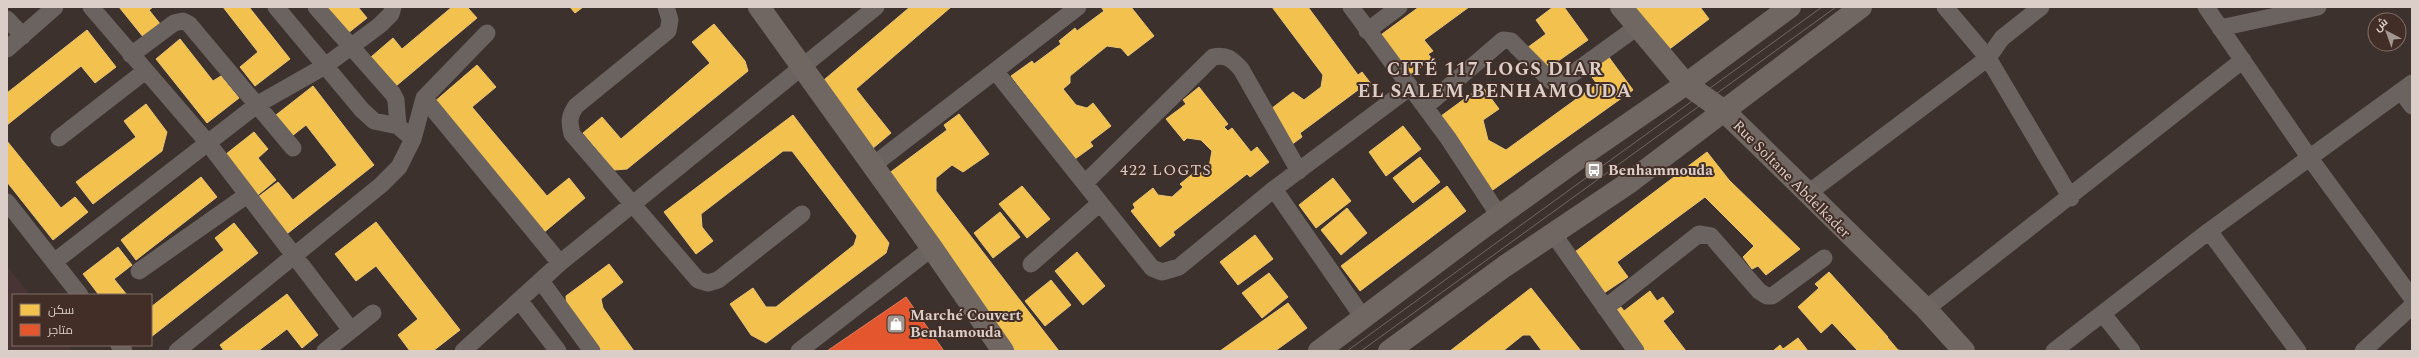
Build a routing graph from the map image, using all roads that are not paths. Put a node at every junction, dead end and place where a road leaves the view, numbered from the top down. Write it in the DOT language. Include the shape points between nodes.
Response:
graph roads {
  1 [pos="55,7"];
  2 [pos="91,7"];
  3 [pos="276,7"];
  4 [pos="316,7"];
  5 [pos="393,7"];
  6 [pos="666,7"];
  7 [pos="760,7"];
  8 [pos="876,7"];
  9 [pos="1078,7"];
  10 [pos="1351,7"];
  11 [pos="1399,7"];
  12 [pos="1620,7"];
  13 [pos="1790,7"];
  14 [pos="1861,7"];
  15 [pos="1945,7"];
  16 [pos="2041,7"];
  17 [pos="2318,7"];
  18 [pos="2214,15"];
  19 [pos="7,19"];
  20 [pos="1637,27"];
  21 [pos="1367,31"];
  22 [pos="487,33"];
  23 [pos="23,36"];
  24 [pos="349,46"];
  25 [pos="7,49"];
  26 [pos="131,55"];
  27 [pos="1988,58"];
  28 [pos="2243,60"];
  29 [pos="325,66"];
  30 [pos="802,66"];
  31 [pos="144,72"];
  32 [pos="996,72"];
  33 [pos="1686,84"];
  34 [pos="2407,87"];
  35 [pos="1410,88"];
  36 [pos="424,98"];
  37 [pos="258,104"];
  38 [pos="2412,106"];
  39 [pos="1426,107"];
  40 [pos="1724,111"];
  41 [pos="398,126"];
  42 [pos="59,138"];
  43 [pos="413,139"];
  44 [pos="208,143"];
  45 [pos="293,148"];
  46 [pos="2309,157"];
  47 [pos="872,166"];
  48 [pos="1299,171"];
  49 [pos="1084,183"];
  50 [pos="1274,189"];
  51 [pos="1807,194"];
  52 [pos="247,195"];
  53 [pos="2070,198"];
  54 [pos="7,202"];
  55 [pos="1100,203"];
  56 [pos="633,206"];
  57 [pos="802,214"];
  58 [pos="1500,217"];
  59 [pos="2209,231"];
  60 [pos="1554,235"];
  61 [pos="932,248"];
  62 [pos="294,257"];
  63 [pos="1824,258"];
  64 [pos="54,262"];
  65 [pos="560,263"];
  66 [pos="1031,264"];
  67 [pos="139,271"];
  68 [pos="541,281"];
  69 [pos="79,294"];
  70 [pos="2412,298"];
  71 [pos="519,300"];
  72 [pos="2412,306"];
  73 [pos="1605,308"];
  74 [pos="1926,309"];
  75 [pos="373,313"];
  76 [pos="2103,314"];
  77 [pos="1364,319"];
  78 [pos="351,330"];
  79 [pos="176,351"];
  80 [pos="325,351"];
  81 [pos="463,351"];
  82 [pos="558,351"];
  83 [pos="592,351"];
  84 [pos="798,351"];
  85 [pos="1003,351"];
  86 [pos="1319,351"];
  87 [pos="1389,351"];
  88 [pos="1636,351"];
  89 [pos="1964,351"];
  90 [pos="2054,351"];
  91 [pos="2132,351"];
  92 [pos="2298,351"];
  93 [pos="2363,351"];
  1 -- 23 [label="street"];
  2 -- 26 [label="street"];
  3 -- 29 [label="street"];
  4 -- 24 [label="street"];
  5 -- 24 [label="street" via="391,14 380,24"];
  6 -- 56 [label="street" via="670,20 668,30 576,106 570,115 572,134"];
  7 -- 30 [label="main road"];
  8 -- 30 [label="street"];
  9 -- 32 [label="street"];
  10 -- 21 [label="street"];
  11 -- 21 [label="street"];
  12 -- 20 [label="main road, Rue Soltane Abdelkader"];
  13 -- 33 [label="main road"];
  14 -- 40 [label="main road"];
  15 -- 27 [label="street"];
  16 -- 27 [label="street" via="2002,38"];
  17 -- 18 [label="street"];
  18 -- 28 [label="street"];
  19 -- 23 [label="street"];
  20 -- 33 [label="main road, Rue Soltane Abdelkader"];
  20 -- 39 [label="street" via="1561,82 1556,83 1551,82 1507,39 1503,40"];
  21 -- 35 [label="street"];
  22 -- 36 [label="street"];
  23 -- 25 [label="street"];
  24 -- 29 [label="street"];
  24 -- 41 [label="street" via="384,83 396,100"];
  26 -- 31 [label="street"];
  26 -- 37 [label="street" via="174,23 183,21 189,24"];
  27 -- 51 [label="street"];
  27 -- 53 [label="street"];
  28 -- 46 [label="street"];
  28 -- 53 [label="street"];
  29 -- 37 [label="street"];
  29 -- 41 [label="street" via="374,121"];
  30 -- 47 [label="main road"];
  30 -- 56 [label="street"];
  31 -- 42 [label="street"];
  31 -- 44 [label="street"];
  32 -- 47 [label="street"];
  32 -- 49 [label="street"];
  33 -- 40 [label="main road, Rue Soltane Abdelkader"];
  33 -- 58 [label="main road" via="1586,153"];
  34 -- 38 [label="street"];
  34 -- 46 [label="street"];
  35 -- 39 [label="street"];
  35 -- 48 [label="street"];
  36 -- 43 [label="street"];
  36 -- 65 [label="street"];
  37 -- 44 [label="street"];
  37 -- 45 [label="street"];
  39 -- 58 [label="street"];
  40 -- 51 [label="main road, Rue Soltane Abdelkader"];
  40 -- 60 [label="main road"];
  41 -- 43 [label="street"];
  43 -- 62 [label="street" via="400,167"];
  44 -- 52 [label="street"];
  44 -- 64 [label="street"];
  46 -- 59 [label="street"];
  46 -- 70 [label="street"];
  47 -- 61 [label="main road"];
  48 -- 49 [label="street" via="1241,69 1232,59 1221,55 1213,57"];
  48 -- 50 [label="street"];
  49 -- 55 [label="street"];
  50 -- 55 [label="street" via="1179,266 1162,272 1152,268"];
  50 -- 77 [label="street"];
  51 -- 74 [label="main road, Rue Soltane Abdelkader"];
  52 -- 62 [label="street"];
  52 -- 67 [label="street"];
  53 -- 74 [label="street"];
  54 -- 64 [label="street"];
  55 -- 66 [label="street"];
  56 -- 57 [label="street" via="698,280 708,283 718,280"];
  56 -- 65 [label="street"];
  58 -- 77 [label="main road"];
  59 -- 76 [label="street"];
  59 -- 92 [label="street"];
  60 -- 73 [label="street"];
  60 -- 87 [label="main road" via="1505,266"];
  61 -- 84 [label="street"];
  61 -- 85 [label="main road"];
  62 -- 78 [label="street"];
  62 -- 79 [label="street"];
  63 -- 73 [label="street" via="1772,296 1767,296 1759,291 1711,236 1699,234"];
  64 -- 69 [label="street"];
  65 -- 68 [label="street"];
  68 -- 71 [label="street"];
  68 -- 83 [label="street"];
  71 -- 81 [label="street"];
  71 -- 82 [label="street"];
  72 -- 93 [label="street"];
  73 -- 88 [label="street"];
  74 -- 89 [label="main road, Rue Soltane Abdelkader"];
  75 -- 78 [label="street"];
  76 -- 90 [label="street"];
  76 -- 91 [label="street"];
  77 -- 86 [label="main road"];
  78 -- 80 [label="street"];
}
